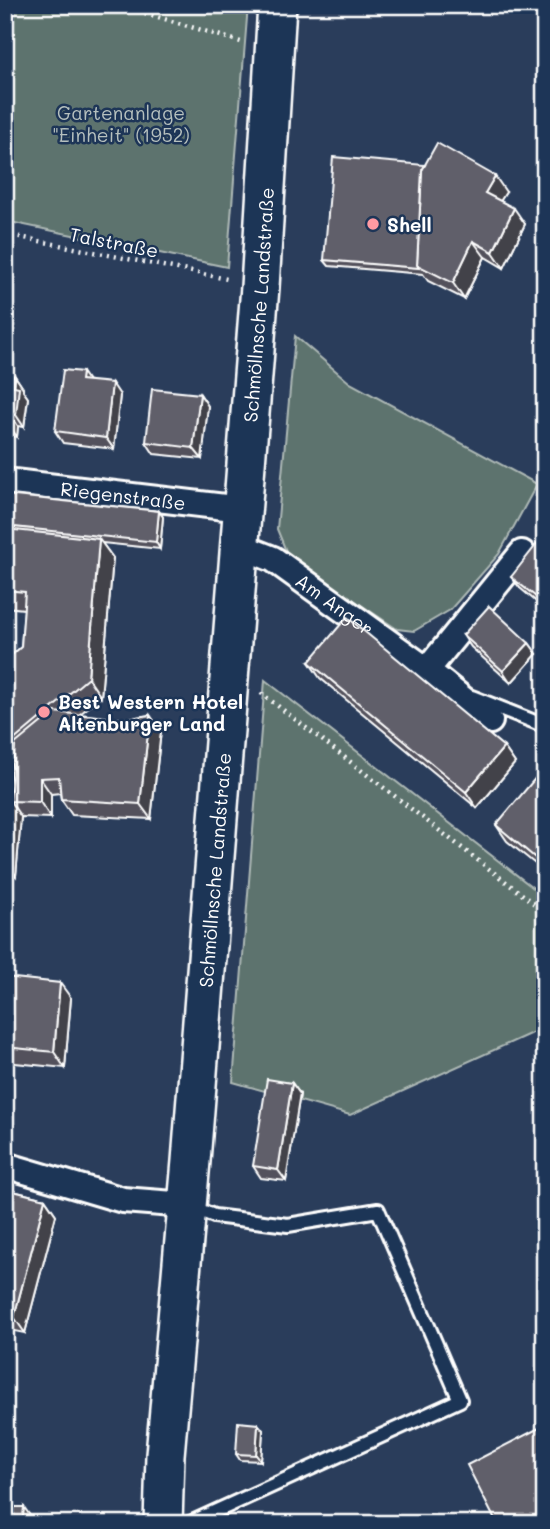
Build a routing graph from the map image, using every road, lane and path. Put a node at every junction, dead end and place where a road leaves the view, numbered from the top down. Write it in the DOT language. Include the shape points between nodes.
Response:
graph roads {
  1 [pos="118,5"];
  2 [pos="277,5"];
  3 [pos="275,52"];
  4 [pos="5,234"];
  5 [pos="217,277"];
  6 [pos="5,481"];
  7 [pos="242,509"];
  8 [pos="240,545"];
  9 [pos="522,553"];
  10 [pos="230,669"];
  11 [pos="427,670"];
  12 [pos="452,690"];
  13 [pos="490,721"];
  14 [pos="545,726"];
  15 [pos="545,912"];
  16 [pos="5,1165"];
  17 [pos="187,1205"];
  18 [pos="163,1524"];
  19 [pos="188,1524"];
  1 -- 3 [label="path"];
  2 -- 3 [label="main road, Schmöllnsche Landstraße"];
  3 -- 7 [label="main road, Schmöllnsche Landstraße"];
  4 -- 5 [label="path, Talstraße"];
  6 -- 7 [label="street, Riegenstraße"];
  7 -- 8 [label="main road, Schmöllnsche Landstraße"];
  8 -- 10 [label="main road, Schmöllnsche Landstraße"];
  8 -- 11 [label="street, Am Anger" via="273,559"];
  9 -- 11 [label="street"];
  10 -- 15 [label="path"];
  10 -- 17 [label="main road, Schmöllnsche Landstraße"];
  11 -- 12 [label="street, Am Anger"];
  12 -- 13 [label="street, Am Anger"];
  12 -- 14 [label="lane, Am Anger"];
  16 -- 17 [label="street" via="123,1200"];
  17 -- 18 [label="main road, Schmöllnsche Landstraße"];
  17 -- 19 [label="lane" via="215,1216 288,1226 378,1210 460,1400"];
}
